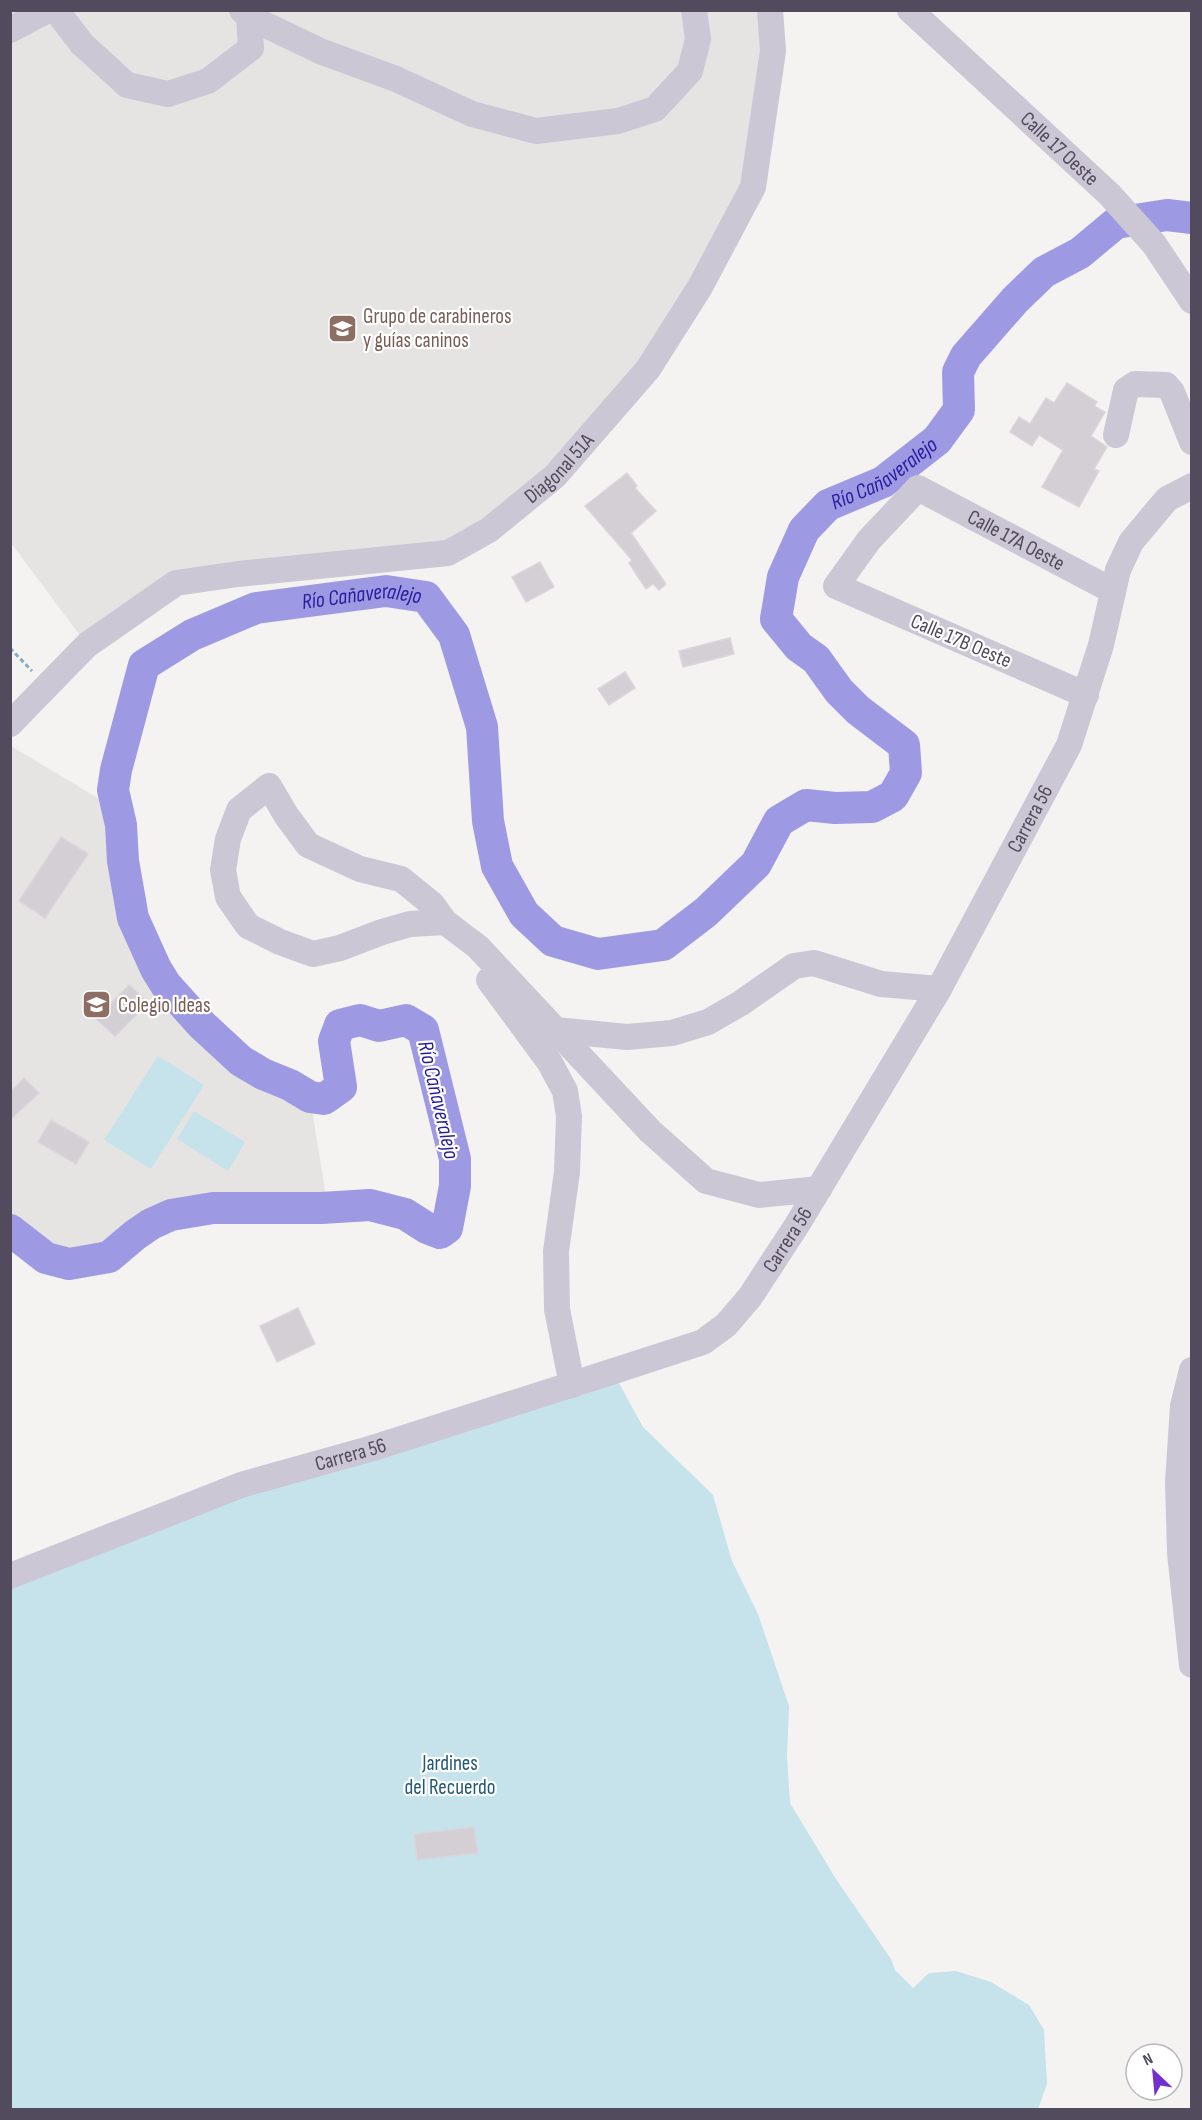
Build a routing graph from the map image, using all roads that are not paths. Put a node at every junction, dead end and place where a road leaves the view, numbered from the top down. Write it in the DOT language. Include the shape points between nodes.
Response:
graph roads {
  1 [pos="48,10"];
  2 [pos="56,10"];
  3 [pos="694,10"];
  4 [pos="771,10"];
  5 [pos="910,10"];
  6 [pos="245,14"];
  7 [pos="10,30"];
  8 [pos="1191,301"];
  9 [pos="1116,435"];
  10 [pos="1191,442"];
  11 [pos="1191,486"];
  12 [pos="836,586"];
  13 [pos="1113,591"];
  14 [pos="1086,695"];
  15 [pos="10,724"];
  16 [pos="445,922"];
  17 [pos="478,947"];
  18 [pos="939,989"];
  19 [pos="555,1030"];
  20 [pos="819,1189"];
  21 [pos="1191,1371"];
  22 [pos="572,1385"];
  23 [pos="10,1576"];
  24 [pos="1191,1665"];
  1 -- 7 [label="street"];
  2 -- 6 [label="street" via="82,44 126,85 168,94 208,81 251,48"];
  3 -- 6 [label="street" via="698,39 690,71 656,109 618,121 536,131 472,114 396,79 320,51"];
  4 -- 15 [label="street, Diagonal 51A" via="773,51 753,187 700,287 648,369 555,476 489,530 448,553 176,583 87,645"];
  5 -- 8 [label="street, Calle 17 Oeste" via="1109,194 1154,244"];
  9 -- 10 [label="street" via="1126,390 1135,384 1166,385"];
  11 -- 13 [label="street, Carrera 56" via="1167,499 1131,542"];
  12 -- 13 [label="street, Calle 17A Oeste" via="869,540 918,488"];
  12 -- 14 [label="street, Calle 17B Oeste"];
  13 -- 14 [label="street, Carrera 56"];
  14 -- 18 [label="street, Carrera 56" via="1069,745"];
  16 -- 16 [label="street" via="432,904 401,879 360,868 308,845 269,786 239,810 223,870 228,897 248,926 313,954 410,924"];
  16 -- 17 [label="street"];
  17 -- 19 [label="street"];
  17 -- 22 [label="street" via="478,959 488,978 550,1063 565,1091 569,1116 567,1172 555,1251 557,1309"];
  18 -- 19 [label="street" via="881,984 814,963 794,966 708,1023 672,1033 627,1037"];
  18 -- 20 [label="street, Carrera 56"];
  19 -- 20 [label="street" via="650,1131 706,1181 759,1195"];
  20 -- 22 [label="street, Carrera 56" via="750,1297 726,1325 703,1342"];
  21 -- 24 [label="street" via="1183,1406 1178,1482 1180,1553"];
  22 -- 23 [label="street, Carrera 56" via="241,1485"];
}
